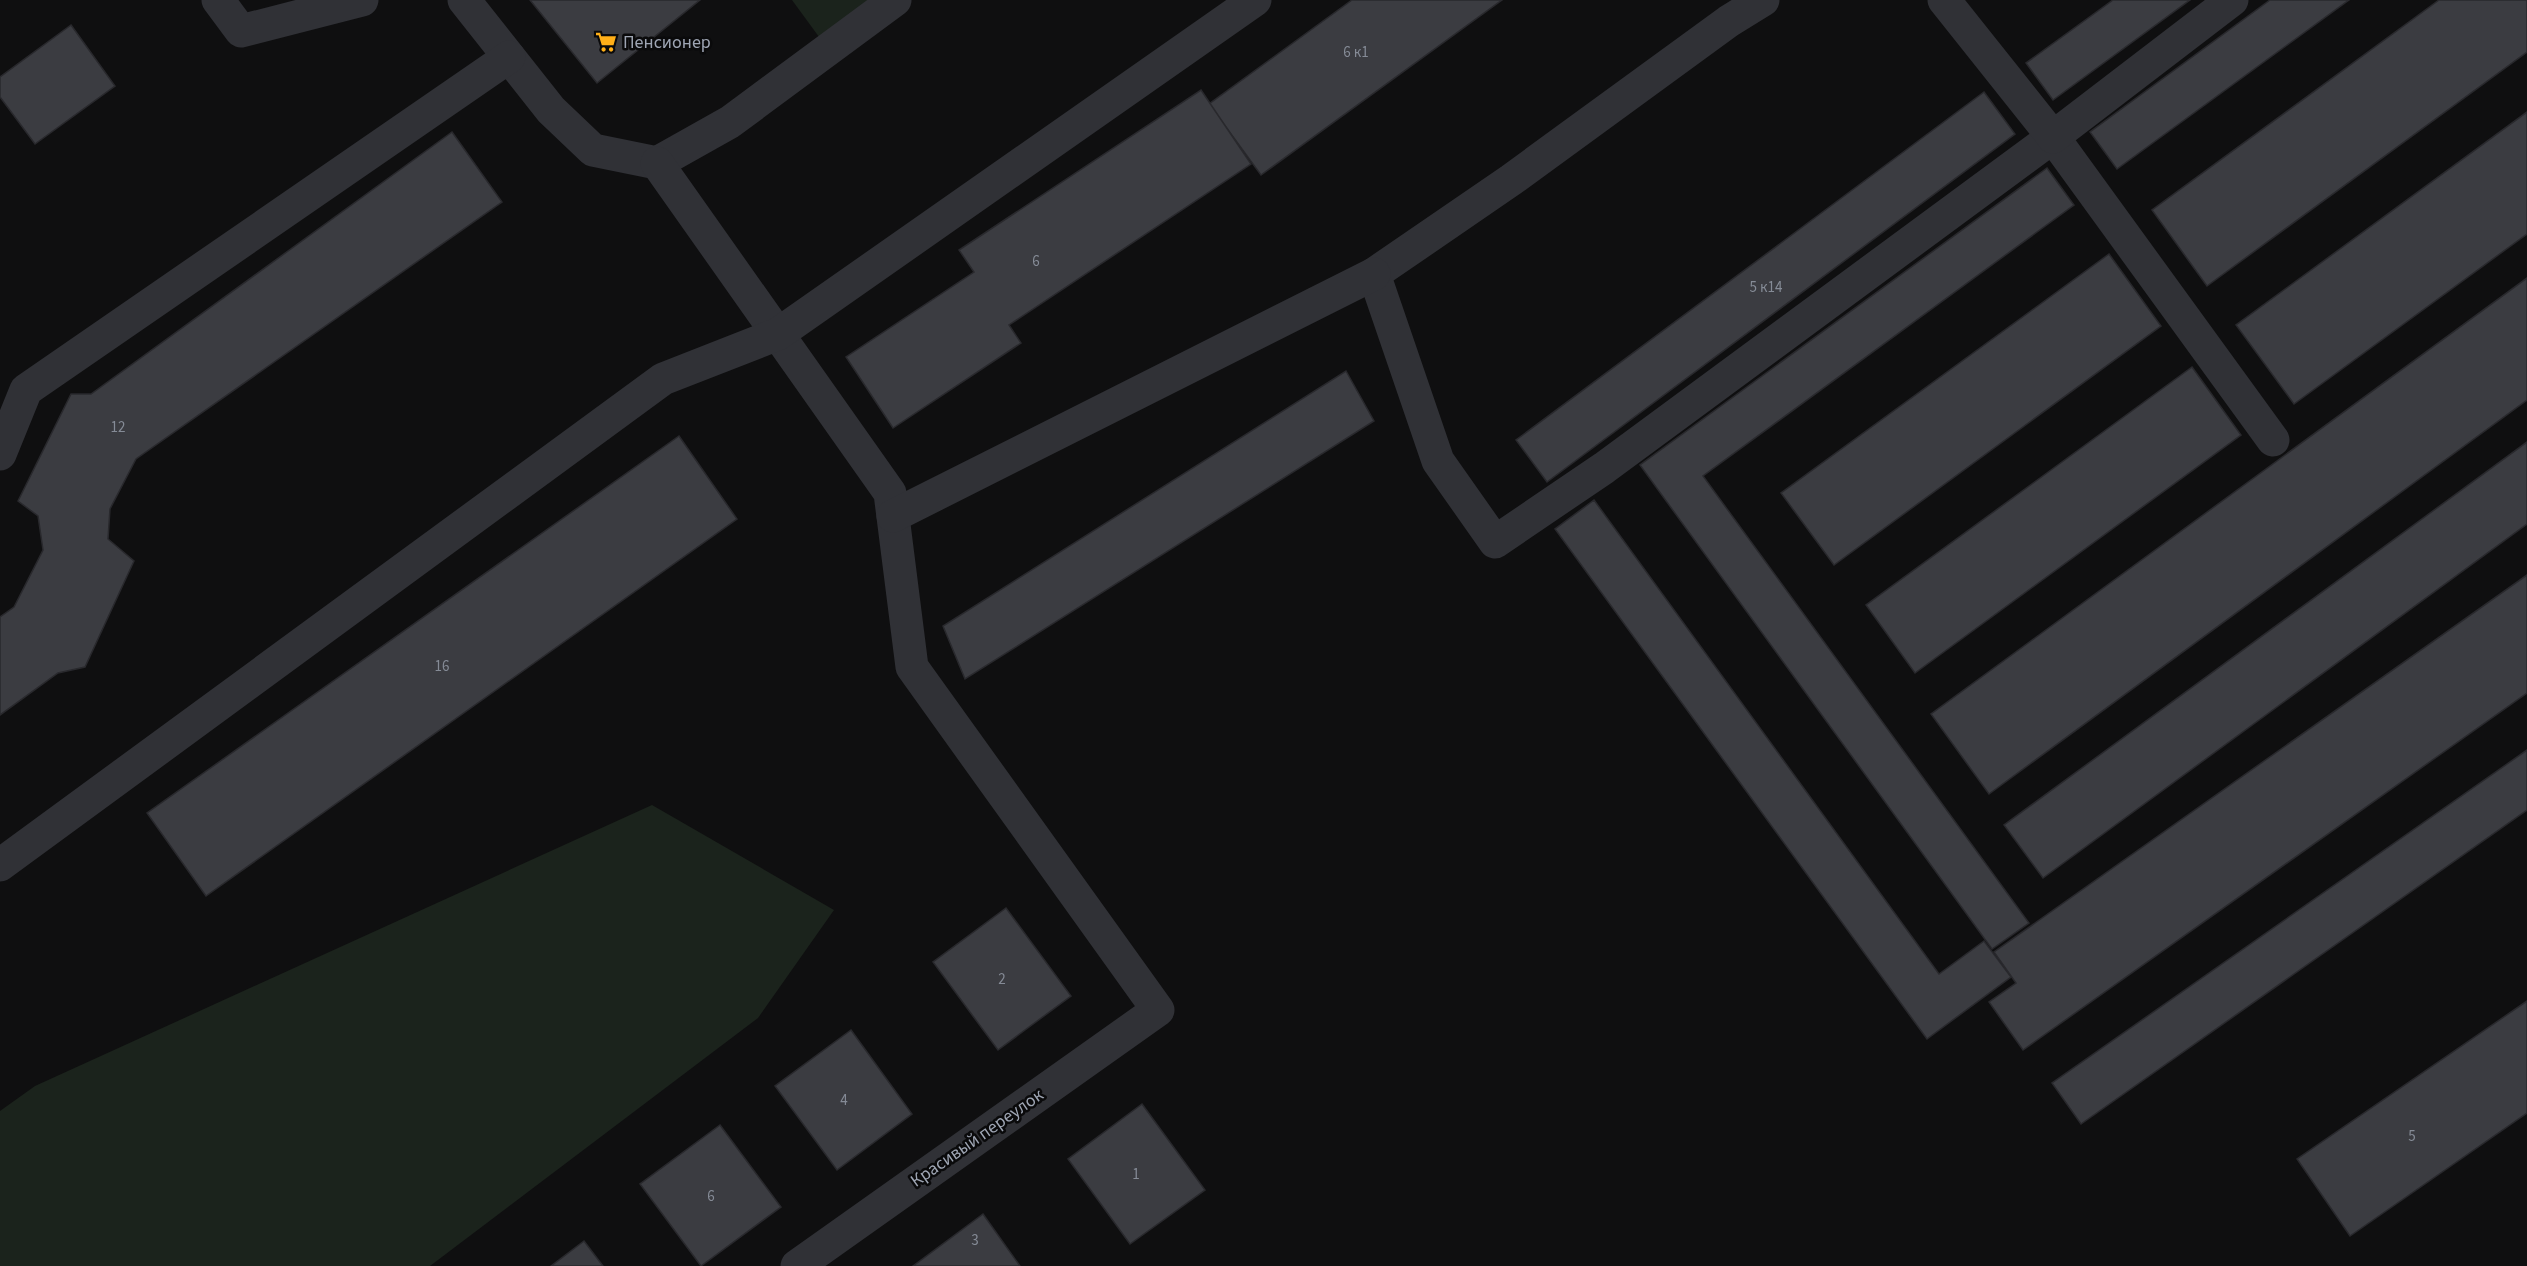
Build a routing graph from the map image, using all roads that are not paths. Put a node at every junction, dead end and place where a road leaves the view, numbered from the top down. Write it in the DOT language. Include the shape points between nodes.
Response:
graph roads {
  1 [pos="218,0"];
  2 [pos="362,0"];
  3 [pos="464,0"];
  4 [pos="895,0"];
  5 [pos="1255,0"];
  6 [pos="1763,0"];
  7 [pos="1944,0"];
  8 [pos="2232,0"];
  9 [pos="509,57"];
  10 [pos="2053,137"];
  11 [pos="657,162"];
  12 [pos="1374,274"];
  13 [pos="778,334"];
  14 [pos="2273,440"];
  15 [pos="0,454"];
  16 [pos="893,516"];
  17 [pos="0,865"];
  18 [pos="797,1266"];
  1 -- 2 [label="street" via="242,31"];
  3 -- 9 [label="street"];
  4 -- 11 [label="street" via="730,122"];
  5 -- 13 [label="street"];
  6 -- 12 [label="street"];
  7 -- 10 [label="street"];
  8 -- 10 [label="street"];
  9 -- 11 [label="street" via="551,110 593,150"];
  9 -- 15 [label="street" via="26,390"];
  10 -- 12 [label="street" via="1604,468 1495,542 1438,461"];
  10 -- 14 [label="street"];
  11 -- 13 [label="street"];
  12 -- 16 [label="street"];
  13 -- 16 [label="street" via="890,493"];
  13 -- 17 [label="street" via="663,379"];
  16 -- 18 [label="street, Красивый переулок" via="912,667 1158,1010"];
}
